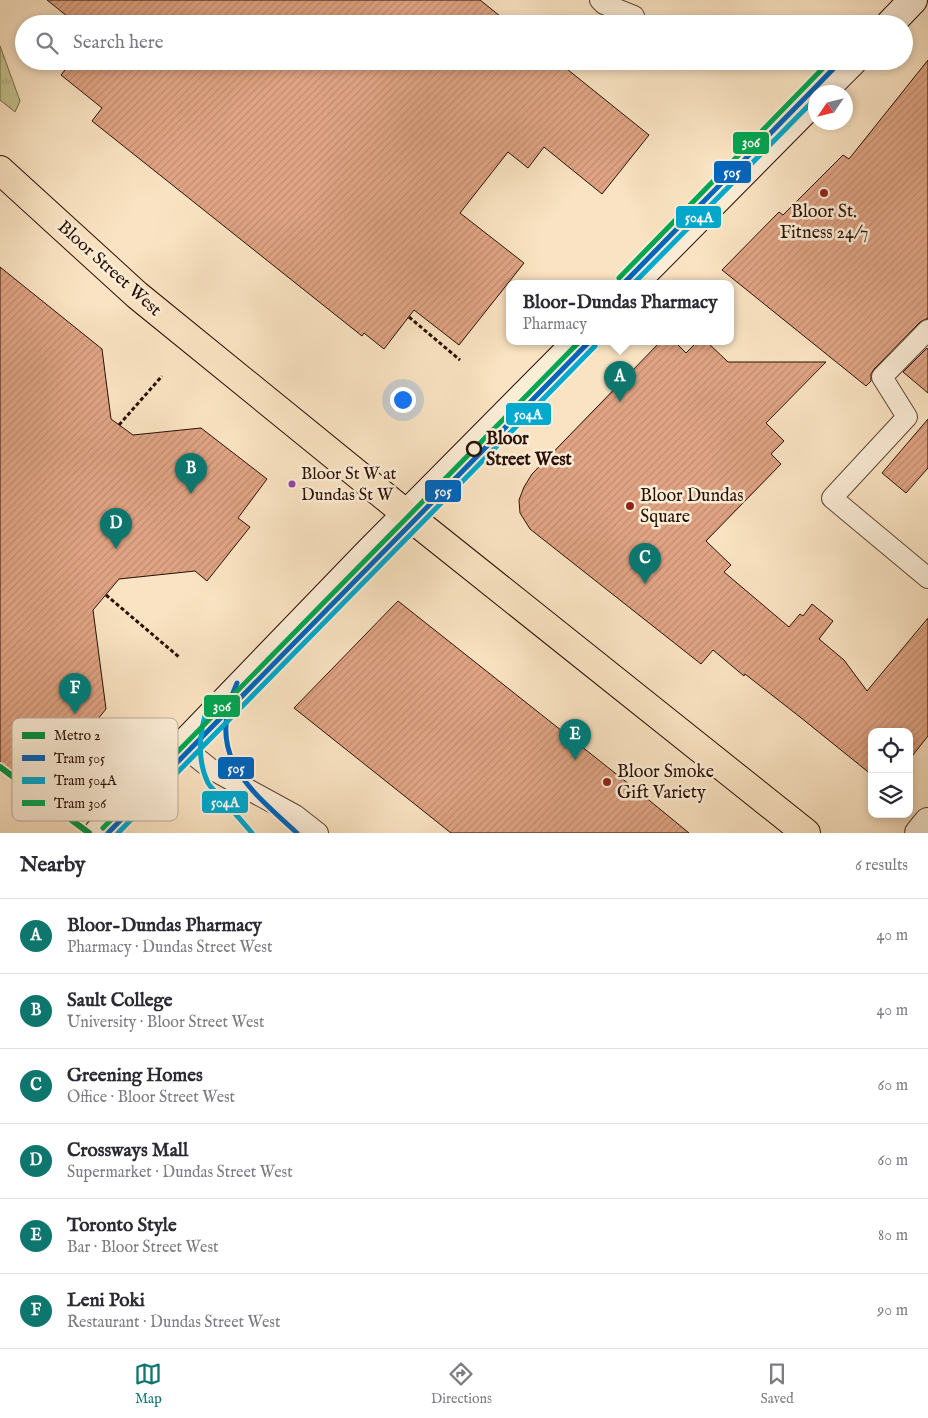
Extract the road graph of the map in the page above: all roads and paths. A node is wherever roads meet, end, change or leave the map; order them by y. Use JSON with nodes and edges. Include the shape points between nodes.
{"nodes":[{"id":1,"x":600,"y":0,"type":"edge"},
{"id":2,"x":909,"y":2,"type":"edge"},
{"id":3,"x":632,"y":15,"type":"edge"},
{"id":4,"x":898,"y":15,"type":"edge"},
{"id":5,"x":844,"y":70,"type":"edge"},
{"id":6,"x":829,"y":85,"type":"edge"},
{"id":7,"x":808,"y":107,"type":"edge"},
{"id":8,"x":0,"y":170,"type":"edge"},
{"id":9,"x":637,"y":280,"type":"edge"},
{"id":10,"x":409,"y":317,"type":"dead end"},
{"id":11,"x":928,"y":330,"type":"edge"},
{"id":12,"x":574,"y":345,"type":"edge"},
{"id":13,"x":460,"y":360,"type":"dead end"},
{"id":14,"x":162,"y":376,"type":"dead end"},
{"id":15,"x":118,"y":425,"type":"dead end"},
{"id":16,"x":406,"y":514,"type":"junction"},
{"id":17,"x":928,"y":578,"type":"edge"},
{"id":18,"x":106,"y":595,"type":"dead end"},
{"id":19,"x":179,"y":657,"type":"dead end"},
{"id":20,"x":182,"y":746,"type":"junction"},
{"id":21,"x":178,"y":750,"type":"edge"},
{"id":22,"x":110,"y":821,"type":"edge"},
{"id":23,"x":928,"y":822,"type":"edge"},
{"id":24,"x":98,"y":833,"type":"edge"},
{"id":25,"x":318,"y":833,"type":"edge"},
{"id":26,"x":806,"y":833,"type":"edge"},
{"id":27,"x":919,"y":833,"type":"edge"}],
"edges":[{"from":1,"to":3,"type":"lane"},
{"from":2,"to":4,"type":"main road"},
{"from":5,"to":6,"type":"main road"},
{"from":7,"to":9,"type":"main road"},
{"from":8,"to":16,"type":"main road","name":"Bloor Street West","via":[[137,295]]},
{"from":10,"to":13,"type":"path"},
{"from":11,"to":17,"type":"lane","via":[[882,377],[907,417],[832,498]]},
{"from":12,"to":16,"type":"main road"},
{"from":14,"to":15,"type":"path"},
{"from":16,"to":20,"type":"main road"},
{"from":16,"to":26,"type":"main road","name":"Bloor Street West"},
{"from":18,"to":19,"type":"path"},
{"from":20,"to":21,"type":"main road"},
{"from":20,"to":25,"type":"lane","via":[[211,769],[294,815]]},
{"from":22,"to":24,"type":"main road"},
{"from":23,"to":27,"type":"main road"}]}
